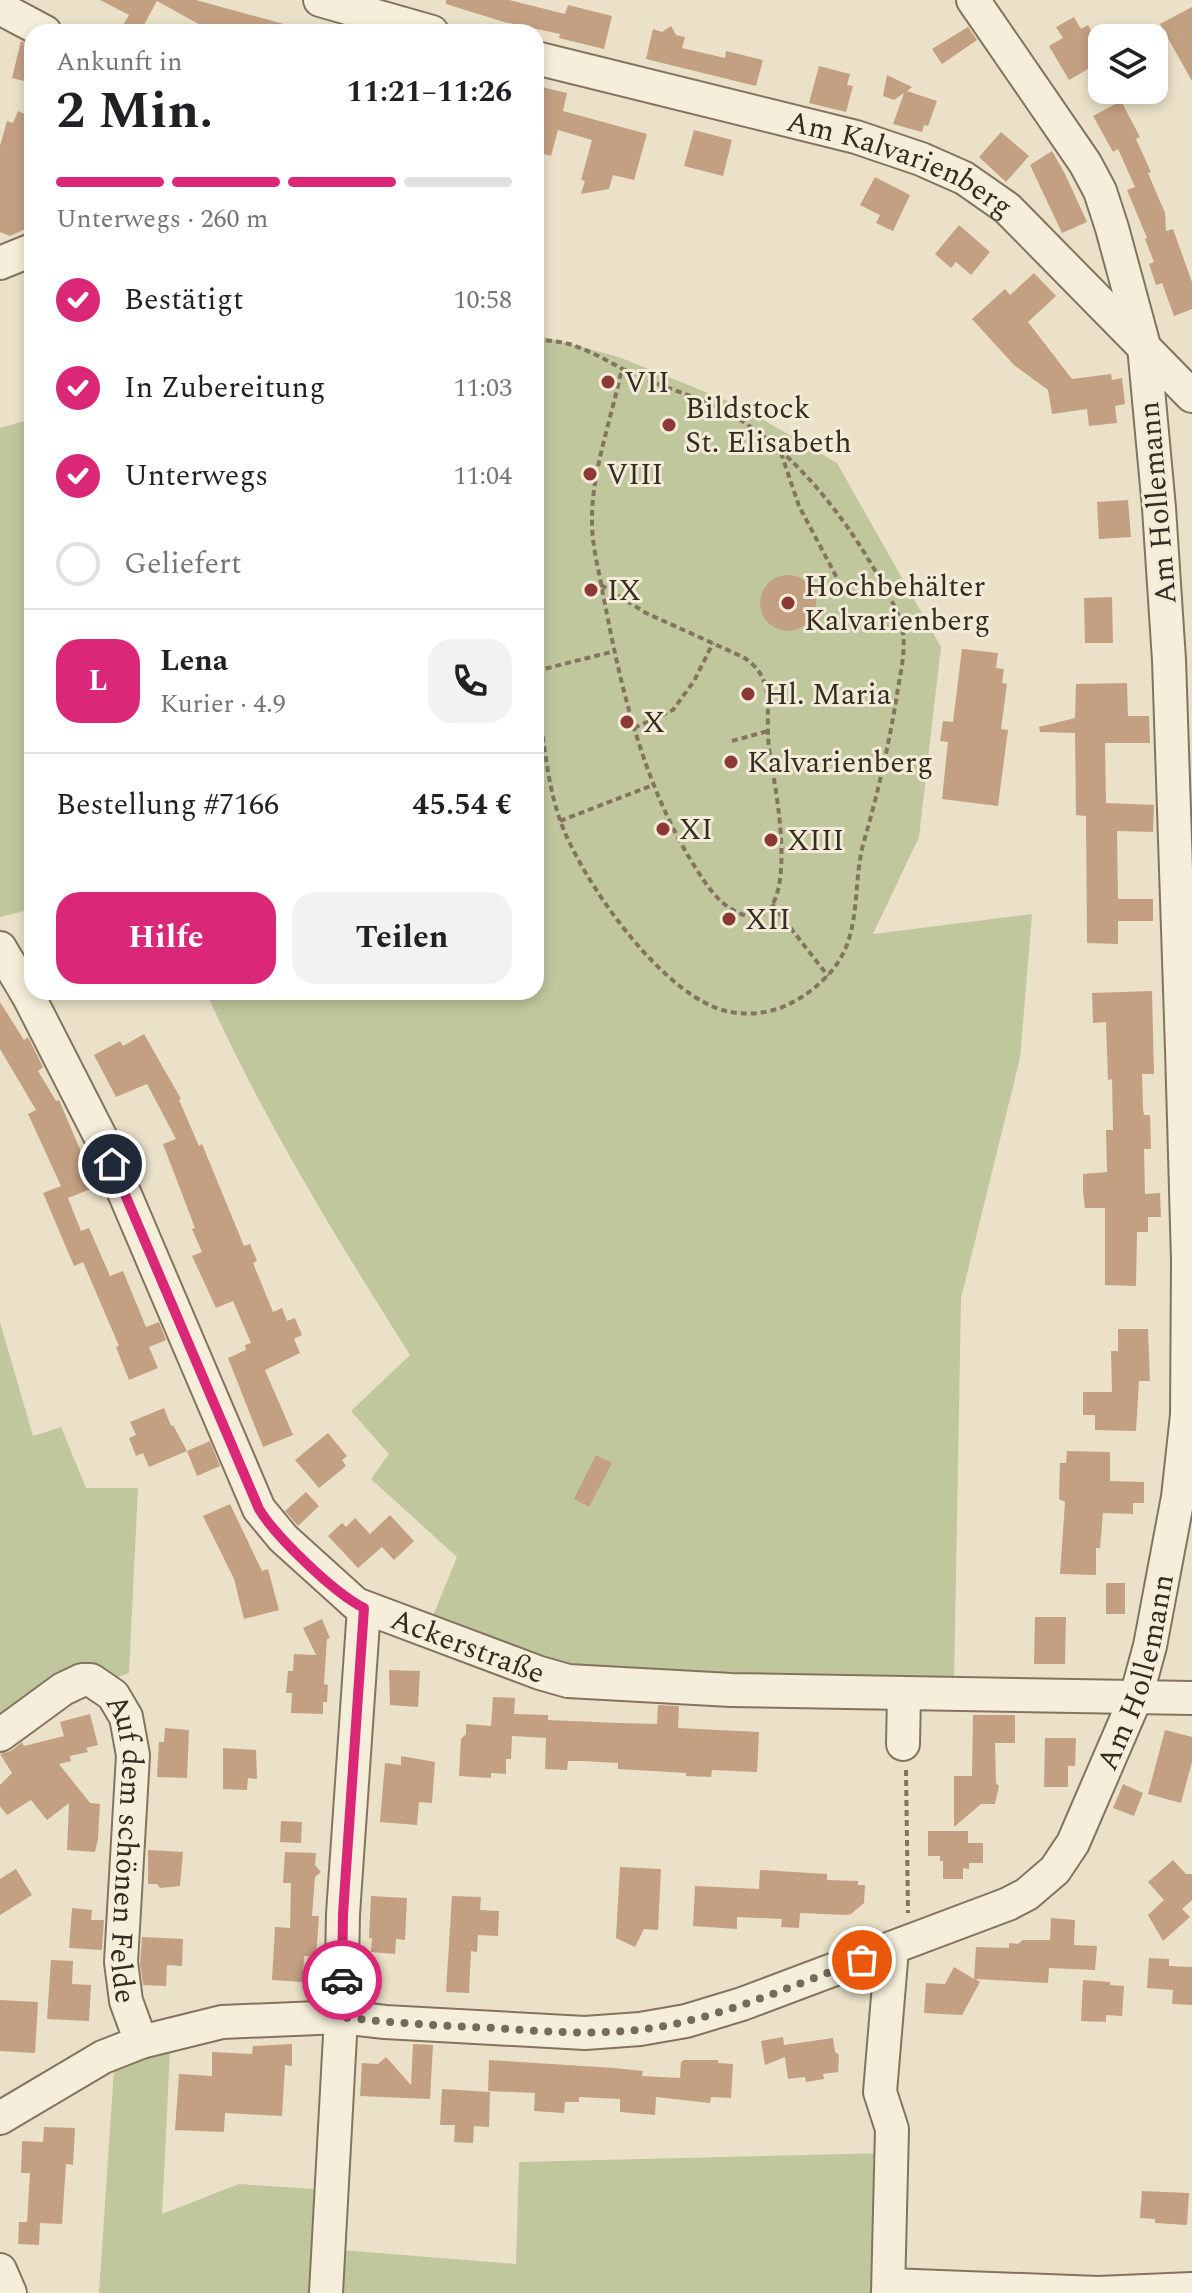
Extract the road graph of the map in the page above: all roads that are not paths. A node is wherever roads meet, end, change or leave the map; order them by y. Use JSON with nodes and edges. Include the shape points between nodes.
{"nodes":[{"id":1,"x":320,"y":0,"type":"edge"},
{"id":2,"x":973,"y":0,"type":"edge"},
{"id":3,"x":0,"y":8,"type":"edge"},
{"id":4,"x":30,"y":24,"type":"edge"},
{"id":5,"x":376,"y":24,"type":"edge"},
{"id":6,"x":544,"y":60,"type":"edge"},
{"id":7,"x":24,"y":253,"type":"edge"},
{"id":8,"x":0,"y":263,"type":"edge"},
{"id":9,"x":1144,"y":346,"type":"junction"},
{"id":10,"x":1192,"y":396,"type":"edge"},
{"id":11,"x":0,"y":948,"type":"edge"},
{"id":12,"x":24,"y":990,"type":"edge"},
{"id":13,"x":30,"y":1000,"type":"edge"},
{"id":14,"x":364,"y":1608,"type":"junction"},
{"id":15,"x":904,"y":1695,"type":"junction"},
{"id":16,"x":1136,"y":1697,"type":"junction"},
{"id":17,"x":1192,"y":1698,"type":"edge"},
{"id":18,"x":0,"y":1735,"type":"edge"},
{"id":19,"x":903,"y":1744,"type":"road end"},
{"id":20,"x":900,"y":1946,"type":"junction"},
{"id":21,"x":341,"y":2017,"type":"junction"},
{"id":22,"x":141,"y":2042,"type":"junction"},
{"id":23,"x":0,"y":2118,"type":"edge"},
{"id":24,"x":0,"y":2270,"type":"edge"},
{"id":25,"x":888,"y":2289,"type":"edge"},
{"id":26,"x":1192,"y":2289,"type":"edge"},
{"id":27,"x":10,"y":2293,"type":"edge"},
{"id":28,"x":326,"y":2293,"type":"edge"}],
"edges":[{"from":1,"to":5,"type":"street"},
{"from":2,"to":9,"type":"street","name":"Am Hollemann","via":[[1100,191]]},
{"from":3,"to":4,"type":"street"},
{"from":6,"to":9,"type":"street","name":"Am Kalvarienberg","via":[[856,137],[941,167],[1007,208]]},
{"from":7,"to":8,"type":"street"},
{"from":9,"to":10,"type":"street","name":"Am Kalvarienberg"},
{"from":9,"to":16,"type":"street","name":"Am Hollemann","via":[[1169,660],[1188,1260],[1187,1399],[1178,1497]]},
{"from":11,"to":12,"type":"street","name":"Ackerstraße"},
{"from":13,"to":14,"type":"street","name":"Ackerstraße","via":[[100,1136],[259,1509],[311,1565]]},
{"from":14,"to":15,"type":"street","name":"Ackerstraße","via":[[568,1681]]},
{"from":14,"to":21,"type":"street"},
{"from":15,"to":16,"type":"street","name":"Ackerstraße"},
{"from":15,"to":19,"type":"street"},
{"from":16,"to":17,"type":"street","name":"Ackerstraße"},
{"from":16,"to":20,"type":"street","name":"Am Hollemann","via":[[1082,1827],[1055,1870],[1008,1904]]},
{"from":18,"to":22,"type":"street","name":"Auf dem schönen Felde","via":[[82,1680],[113,1695],[126,1717],[133,1755],[121,1962],[126,2001]]},
{"from":20,"to":21,"type":"street","name":"Auf dem schönen Felde","via":[[715,2013],[640,2029],[550,2032]]},
{"from":20,"to":25,"type":"street","via":[[880,2092],[892,2129]]},
{"from":21,"to":22,"type":"street","name":"Auf dem schönen Felde","via":[[222,2022]]},
{"from":21,"to":28,"type":"street"},
{"from":22,"to":23,"type":"street","name":"Auf dem schönen Felde","via":[[71,2074]]},
{"from":24,"to":27,"type":"street"},
{"from":25,"to":26,"type":"street"}]}
